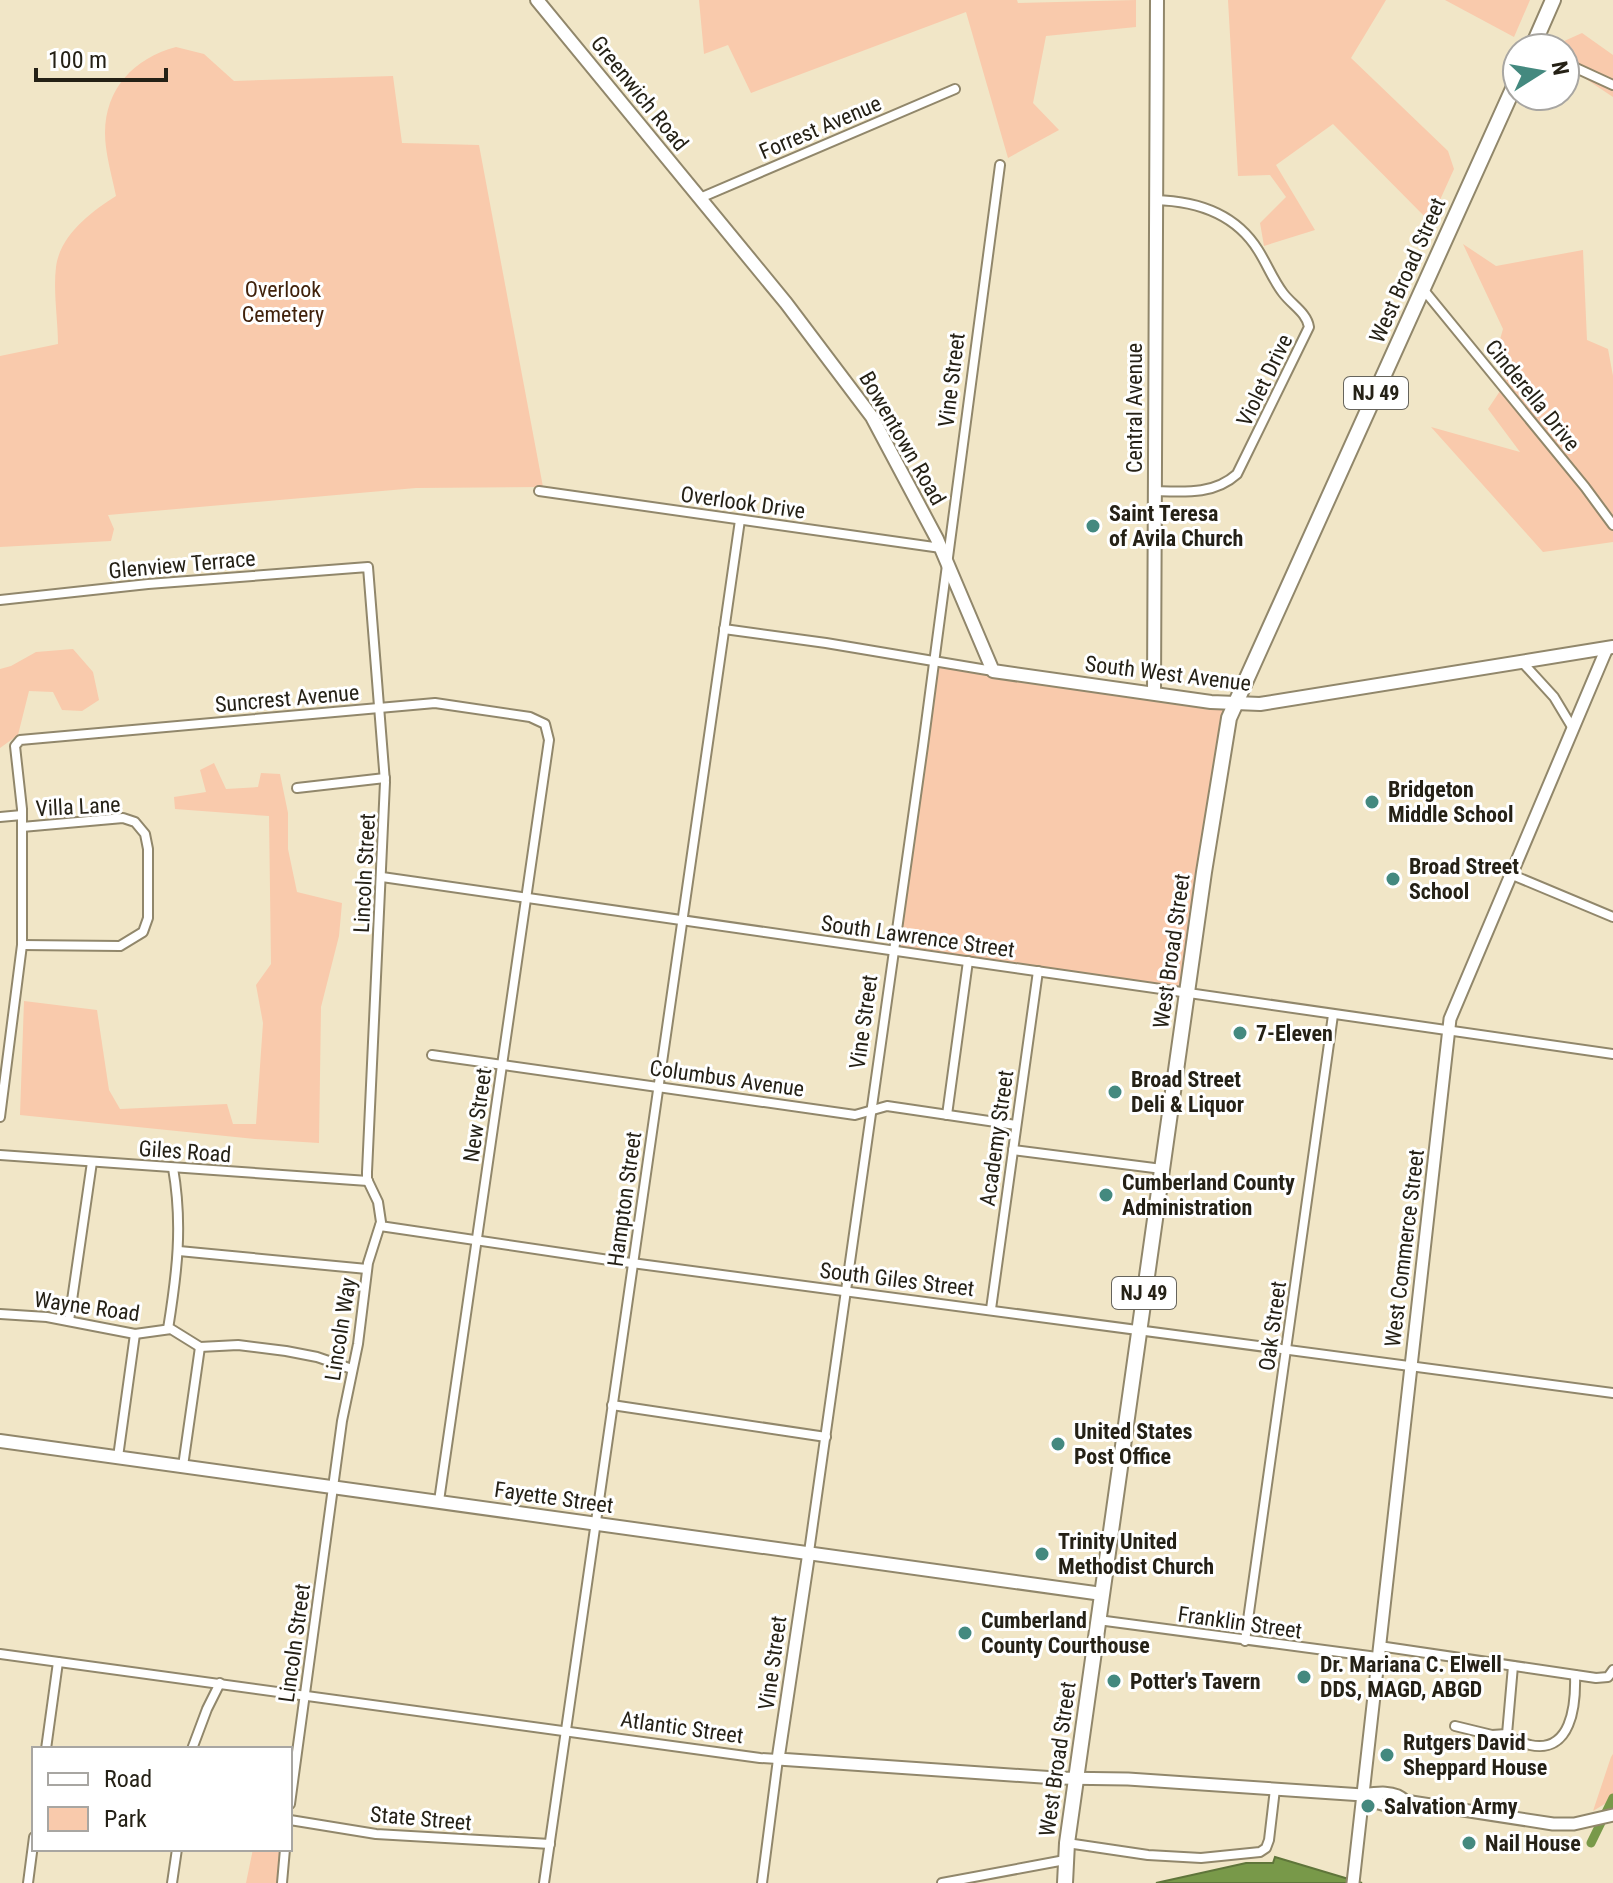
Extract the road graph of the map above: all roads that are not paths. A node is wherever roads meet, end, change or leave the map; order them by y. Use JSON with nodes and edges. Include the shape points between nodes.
{"nodes":[{"id":1,"x":537,"y":0,"type":"edge"},
{"id":2,"x":1157,"y":0,"type":"edge"},
{"id":3,"x":1553,"y":0,"type":"edge"},
{"id":4,"x":1539,"y":32,"type":"edge"},
{"id":5,"x":1581,"y":70,"type":"edge"},
{"id":6,"x":1613,"y":85,"type":"edge"},
{"id":7,"x":955,"y":89,"type":"dead end"},
{"id":8,"x":1503,"y":112,"type":"edge"},
{"id":9,"x":1000,"y":165,"type":"dead end"},
{"id":10,"x":700,"y":198,"type":"junction"},
{"id":11,"x":1155,"y":200,"type":"junction"},
{"id":12,"x":711,"y":211,"type":"joint"},
{"id":13,"x":1423,"y":289,"type":"junction"},
{"id":14,"x":539,"y":491,"type":"dead end"},
{"id":15,"x":1154,"y":491,"type":"junction"},
{"id":16,"x":740,"y":520,"type":"junction"},
{"id":17,"x":1613,"y":525,"type":"edge"},
{"id":18,"x":941,"y":548,"type":"junction"},
{"id":19,"x":948,"y":562,"type":"junction"},
{"id":20,"x":368,"y":567,"type":"joint"},
{"id":21,"x":0,"y":600,"type":"edge"},
{"id":22,"x":724,"y":629,"type":"junction"},
{"id":23,"x":1610,"y":648,"type":"edge"},
{"id":24,"x":935,"y":661,"type":"junction"},
{"id":25,"x":1522,"y":662,"type":"junction"},
{"id":26,"x":993,"y":671,"type":"junction"},
{"id":27,"x":1154,"y":693,"type":"junction"},
{"id":28,"x":1234,"y":705,"type":"junction"},
{"id":29,"x":379,"y":708,"type":"junction"},
{"id":30,"x":1572,"y":727,"type":"junction"},
{"id":31,"x":548,"y":733,"type":"joint"},
{"id":32,"x":385,"y":778,"type":"junction"},
{"id":33,"x":297,"y":788,"type":"dead end"},
{"id":34,"x":22,"y":815,"type":"junction"},
{"id":35,"x":0,"y":817,"type":"edge"},
{"id":36,"x":22,"y":827,"type":"junction"},
{"id":37,"x":1510,"y":874,"type":"junction"},
{"id":38,"x":382,"y":877,"type":"junction"},
{"id":39,"x":527,"y":898,"type":"junction"},
{"id":40,"x":1613,"y":917,"type":"edge"},
{"id":41,"x":682,"y":920,"type":"junction"},
{"id":42,"x":22,"y":945,"type":"junction"},
{"id":43,"x":893,"y":950,"type":"junction"},
{"id":44,"x":968,"y":961,"type":"junction"},
{"id":45,"x":1038,"y":971,"type":"junction"},
{"id":46,"x":1187,"y":993,"type":"junction"},
{"id":47,"x":1333,"y":1015,"type":"junction"},
{"id":48,"x":1449,"y":1031,"type":"junction"},
{"id":49,"x":1613,"y":1054,"type":"edge"},
{"id":50,"x":432,"y":1055,"type":"dead end"},
{"id":51,"x":503,"y":1065,"type":"junction"},
{"id":52,"x":658,"y":1086,"type":"junction"},
{"id":53,"x":872,"y":1109,"type":"junction"},
{"id":54,"x":947,"y":1115,"type":"junction"},
{"id":55,"x":0,"y":1117,"type":"edge"},
{"id":56,"x":1016,"y":1125,"type":"junction"},
{"id":57,"x":1013,"y":1150,"type":"junction"},
{"id":58,"x":0,"y":1155,"type":"edge"},
{"id":59,"x":92,"y":1162,"type":"junction"},
{"id":60,"x":173,"y":1168,"type":"junction"},
{"id":61,"x":1162,"y":1169,"type":"junction"},
{"id":62,"x":368,"y":1181,"type":"junction"},
{"id":63,"x":380,"y":1226,"type":"junction"},
{"id":64,"x":477,"y":1240,"type":"junction"},
{"id":65,"x":179,"y":1251,"type":"junction"},
{"id":66,"x":632,"y":1263,"type":"junction"},
{"id":67,"x":367,"y":1269,"type":"junction"},
{"id":68,"x":847,"y":1291,"type":"junction"},
{"id":69,"x":991,"y":1309,"type":"junction"},
{"id":70,"x":0,"y":1314,"type":"edge"},
{"id":71,"x":69,"y":1321,"type":"junction"},
{"id":72,"x":168,"y":1329,"type":"junction"},
{"id":73,"x":1139,"y":1329,"type":"junction"},
{"id":74,"x":135,"y":1334,"type":"junction"},
{"id":75,"x":200,"y":1347,"type":"junction"},
{"id":76,"x":1287,"y":1348,"type":"junction"},
{"id":77,"x":1410,"y":1365,"type":"junction"},
{"id":78,"x":352,"y":1369,"type":"junction"},
{"id":79,"x":1613,"y":1393,"type":"edge"},
{"id":80,"x":612,"y":1405,"type":"junction"},
{"id":81,"x":826,"y":1437,"type":"junction"},
{"id":82,"x":0,"y":1441,"type":"edge"},
{"id":83,"x":118,"y":1457,"type":"junction"},
{"id":84,"x":183,"y":1466,"type":"junction"},
{"id":85,"x":334,"y":1487,"type":"junction"},
{"id":86,"x":439,"y":1501,"type":"junction"},
{"id":87,"x":596,"y":1523,"type":"junction"},
{"id":88,"x":809,"y":1552,"type":"junction"},
{"id":89,"x":1102,"y":1594,"type":"junction"},
{"id":90,"x":1098,"y":1620,"type":"junction"},
{"id":91,"x":1245,"y":1641,"type":"junction"},
{"id":92,"x":1378,"y":1652,"type":"junction"},
{"id":93,"x":0,"y":1654,"type":"edge"},
{"id":94,"x":58,"y":1662,"type":"junction"},
{"id":95,"x":1513,"y":1666,"type":"junction"},
{"id":96,"x":1613,"y":1670,"type":"edge"},
{"id":97,"x":1575,"y":1675,"type":"junction"},
{"id":98,"x":220,"y":1683,"type":"junction"},
{"id":99,"x":305,"y":1694,"type":"junction"},
{"id":100,"x":1455,"y":1726,"type":"dead end"},
{"id":101,"x":566,"y":1731,"type":"junction"},
{"id":102,"x":1507,"y":1734,"type":"junction"},
{"id":103,"x":46,"y":1747,"type":"edge"},
{"id":104,"x":193,"y":1747,"type":"edge"},
{"id":105,"x":778,"y":1759,"type":"junction"},
{"id":106,"x":1076,"y":1778,"type":"junction"},
{"id":107,"x":292,"y":1789,"type":"edge"},
{"id":108,"x":1275,"y":1789,"type":"junction"},
{"id":109,"x":1363,"y":1795,"type":"junction"},
{"id":110,"x":1613,"y":1815,"type":"edge"},
{"id":111,"x":292,"y":1820,"type":"edge"},
{"id":112,"x":1067,"y":1843,"type":"junction"},
{"id":113,"x":550,"y":1844,"type":"junction"},
{"id":114,"x":32,"y":1851,"type":"edge"},
{"id":115,"x":177,"y":1851,"type":"edge"},
{"id":116,"x":285,"y":1851,"type":"edge"},
{"id":117,"x":1065,"y":1860,"type":"junction"},
{"id":118,"x":28,"y":1883,"type":"edge"},
{"id":119,"x":172,"y":1883,"type":"edge"},
{"id":120,"x":282,"y":1883,"type":"edge"},
{"id":121,"x":544,"y":1883,"type":"edge"},
{"id":122,"x":762,"y":1883,"type":"edge"},
{"id":123,"x":942,"y":1883,"type":"edge"},
{"id":124,"x":1065,"y":1883,"type":"edge"},
{"id":125,"x":1353,"y":1883,"type":"edge"}],
"edges":[{"from":1,"to":10,"type":"main road","name":"Greenwich Road"},
{"from":2,"to":11,"type":"main road","name":"Central Avenue"},
{"from":3,"to":4,"type":"highway"},
{"from":5,"to":6,"type":"street"},
{"from":7,"to":10,"type":"street","name":"Forrest Avenue"},
{"from":8,"to":13,"type":"highway","name":"West Broad Street","number":"NJ 49"},
{"from":9,"to":19,"type":"street","name":"Vine Street"},
{"from":10,"to":12,"type":"main road","name":"Greenwich Road"},
{"from":11,"to":15,"type":"main road","name":"Central Avenue"},
{"from":11,"to":15,"type":"street","name":"Violet Drive","via":[[1197,204],[1233,223],[1257,248],[1309,327],[1237,474],[1228,483],[1201,491]]},
{"from":12,"to":18,"type":"main road","name":"Bowentown Road","via":[[872,417]]},
{"from":13,"to":17,"type":"street","name":"Cinderella Drive"},
{"from":13,"to":28,"type":"highway","name":"West Broad Street","number":"NJ 49"},
{"from":14,"to":16,"type":"street","name":"Overlook Drive"},
{"from":15,"to":27,"type":"main road","name":"Central Avenue"},
{"from":16,"to":18,"type":"street","name":"Overlook Drive"},
{"from":16,"to":22,"type":"street","name":"Hampton Street"},
{"from":18,"to":19,"type":"main road","name":"Bowentown Road"},
{"from":19,"to":24,"type":"street","name":"Vine Street"},
{"from":19,"to":26,"type":"main road","name":"Bowentown Road"},
{"from":20,"to":21,"type":"street","name":"Glenview Terrace"},
{"from":20,"to":29,"type":"street","name":"Lincoln Street"},
{"from":22,"to":24,"type":"street","name":"South West Avenue"},
{"from":22,"to":41,"type":"street","name":"Hampton Street"},
{"from":23,"to":25,"type":"main road","name":"South West Avenue"},
{"from":23,"to":30,"type":"street","name":"West Commerce Street"},
{"from":24,"to":26,"type":"street","name":"South West Avenue"},
{"from":24,"to":43,"type":"street","name":"Vine Street"},
{"from":25,"to":28,"type":"main road","name":"South West Avenue"},
{"from":25,"to":30,"type":"street","via":[[1554,697]]},
{"from":26,"to":27,"type":"main road","name":"South West Avenue"},
{"from":27,"to":28,"type":"main road","name":"South West Avenue"},
{"from":28,"to":46,"type":"highway","name":"West Broad Street","number":"NJ 49","via":[[1221,755]]},
{"from":29,"to":31,"type":"street","name":"Suncrest Avenue","via":[[466,706],[530,717],[545,724]]},
{"from":29,"to":32,"type":"street","name":"Lincoln Street"},
{"from":29,"to":34,"type":"street","name":"Suncrest Avenue","via":[[20,740],[15,746]]},
{"from":30,"to":37,"type":"street","name":"West Commerce Street"},
{"from":31,"to":39,"type":"street","name":"New Street"},
{"from":32,"to":33,"type":"street"},
{"from":32,"to":38,"type":"street","name":"Lincoln Street"},
{"from":34,"to":35,"type":"street"},
{"from":34,"to":36,"type":"street"},
{"from":36,"to":42,"type":"street"},
{"from":36,"to":42,"type":"street","name":"Villa Lane","via":[[123,818],[135,822],[148,849],[148,918],[143,932],[120,946]]},
{"from":37,"to":40,"type":"street"},
{"from":37,"to":48,"type":"street","name":"West Commerce Street"},
{"from":38,"to":39,"type":"street","name":"South Lawrence Street"},
{"from":38,"to":62,"type":"street","name":"Lincoln Street"},
{"from":39,"to":41,"type":"street","name":"South Lawrence Street"},
{"from":39,"to":51,"type":"street","name":"New Street"},
{"from":41,"to":43,"type":"street","name":"South Lawrence Street"},
{"from":41,"to":52,"type":"street","name":"Hampton Street"},
{"from":42,"to":55,"type":"street"},
{"from":43,"to":44,"type":"street","name":"South Lawrence Street"},
{"from":43,"to":53,"type":"street","name":"Vine Street"},
{"from":44,"to":45,"type":"street","name":"South Lawrence Street"},
{"from":44,"to":54,"type":"street"},
{"from":45,"to":46,"type":"street","name":"South Lawrence Street"},
{"from":45,"to":56,"type":"street","name":"Academy Street"},
{"from":46,"to":47,"type":"street","name":"South Lawrence Street"},
{"from":46,"to":61,"type":"highway","name":"West Broad Street","number":"NJ 49"},
{"from":47,"to":48,"type":"street","name":"South Lawrence Street"},
{"from":47,"to":76,"type":"street","name":"Oak Street"},
{"from":48,"to":49,"type":"street","name":"South Lawrence Street"},
{"from":48,"to":77,"type":"street","name":"West Commerce Street"},
{"from":50,"to":51,"type":"street","name":"Columbus Avenue"},
{"from":51,"to":52,"type":"street","name":"Columbus Avenue"},
{"from":51,"to":64,"type":"street","name":"New Street"},
{"from":52,"to":53,"type":"street","name":"Columbus Avenue","via":[[855,1115]]},
{"from":52,"to":66,"type":"street","name":"Hampton Street"},
{"from":53,"to":54,"type":"street","name":"Columbus Avenue","via":[[887,1106]]},
{"from":53,"to":68,"type":"street","name":"Vine Street"},
{"from":54,"to":56,"type":"street","name":"Columbus Avenue"},
{"from":56,"to":57,"type":"street","name":"Academy Street"},
{"from":57,"to":61,"type":"street"},
{"from":57,"to":69,"type":"street","name":"Academy Street"},
{"from":58,"to":59,"type":"street","name":"Giles Road"},
{"from":59,"to":60,"type":"street","name":"Giles Road"},
{"from":59,"to":71,"type":"street"},
{"from":60,"to":62,"type":"street","name":"Giles Road"},
{"from":60,"to":65,"type":"street"},
{"from":61,"to":73,"type":"highway","name":"West Broad Street","number":"NJ 49"},
{"from":62,"to":63,"type":"street","via":[[378,1202]]},
{"from":63,"to":64,"type":"street","name":"South Giles Street"},
{"from":63,"to":67,"type":"street","name":"Lincoln Way"},
{"from":64,"to":66,"type":"street","name":"South Giles Street"},
{"from":64,"to":86,"type":"street","name":"New Street"},
{"from":65,"to":67,"type":"street"},
{"from":65,"to":72,"type":"street"},
{"from":66,"to":68,"type":"street","name":"South Giles Street"},
{"from":66,"to":80,"type":"street","name":"Hampton Street"},
{"from":67,"to":78,"type":"street","name":"Lincoln Way"},
{"from":68,"to":69,"type":"street","name":"South Giles Street"},
{"from":68,"to":81,"type":"street","name":"Vine Street"},
{"from":69,"to":73,"type":"street","name":"South Giles Street"},
{"from":70,"to":71,"type":"street","name":"Wayne Road"},
{"from":71,"to":74,"type":"street","name":"Wayne Road"},
{"from":72,"to":74,"type":"street","name":"Wayne Road"},
{"from":72,"to":75,"type":"street","name":"Wayne Road"},
{"from":73,"to":76,"type":"street","name":"South Giles Street"},
{"from":73,"to":89,"type":"highway","name":"West Broad Street","number":"NJ 49"},
{"from":74,"to":83,"type":"street"},
{"from":75,"to":78,"type":"street","via":[[286,1351]]},
{"from":75,"to":84,"type":"street"},
{"from":76,"to":77,"type":"street","name":"South Giles Street"},
{"from":76,"to":91,"type":"street","name":"Oak Street"},
{"from":77,"to":79,"type":"street","name":"South Giles Street"},
{"from":77,"to":92,"type":"street","name":"West Commerce Street"},
{"from":78,"to":85,"type":"street","name":"Lincoln Way"},
{"from":80,"to":81,"type":"street"},
{"from":80,"to":87,"type":"street","name":"Hampton Street"},
{"from":81,"to":88,"type":"street","name":"Vine Street"},
{"from":82,"to":83,"type":"main road","name":"Fayette Street"},
{"from":83,"to":84,"type":"main road","name":"Fayette Street"},
{"from":84,"to":85,"type":"main road","name":"Fayette Street"},
{"from":85,"to":86,"type":"main road","name":"Fayette Street"},
{"from":85,"to":99,"type":"street","name":"Lincoln Street"},
{"from":86,"to":87,"type":"main road","name":"Fayette Street"},
{"from":87,"to":88,"type":"main road","name":"Fayette Street"},
{"from":87,"to":101,"type":"street","name":"Hampton Street"},
{"from":88,"to":89,"type":"main road","name":"Fayette Street"},
{"from":88,"to":105,"type":"street","name":"Vine Street"},
{"from":89,"to":90,"type":"highway","name":"West Broad Street","number":"NJ 49"},
{"from":90,"to":91,"type":"street","name":"Franklin Street"},
{"from":90,"to":106,"type":"highway","name":"West Broad Street","number":"NJ 49"},
{"from":91,"to":92,"type":"street","name":"Franklin Street"},
{"from":92,"to":95,"type":"street","name":"Franklin Street"},
{"from":92,"to":109,"type":"street","name":"West Commerce Street"},
{"from":93,"to":94,"type":"street","name":"Atlantic Street"},
{"from":94,"to":98,"type":"street","name":"Atlantic Street"},
{"from":94,"to":103,"type":"street"},
{"from":95,"to":97,"type":"street","name":"Franklin Street"},
{"from":95,"to":102,"type":"street"},
{"from":96,"to":97,"type":"street","name":"Franklin Street","via":[[1601,1678]]},
{"from":97,"to":102,"type":"street","via":[[1571,1714],[1554,1744],[1527,1744]]},
{"from":98,"to":99,"type":"street","name":"Atlantic Street"},
{"from":98,"to":104,"type":"street"},
{"from":99,"to":101,"type":"street","name":"Atlantic Street"},
{"from":99,"to":107,"type":"street","name":"Lincoln Street"},
{"from":100,"to":102,"type":"street"},
{"from":101,"to":105,"type":"street","name":"Atlantic Street"},
{"from":101,"to":113,"type":"street","name":"Hampton Street"},
{"from":105,"to":106,"type":"street","name":"Atlantic Street"},
{"from":105,"to":122,"type":"street","name":"Vine Street"},
{"from":106,"to":108,"type":"street","name":"Atlantic Street"},
{"from":106,"to":112,"type":"highway","name":"West Broad Street","number":"NJ 49"},
{"from":108,"to":109,"type":"street","name":"Atlantic Street"},
{"from":108,"to":112,"type":"street","via":[[1269,1840],[1260,1852],[1201,1858]]},
{"from":109,"to":110,"type":"street","name":"Atlantic Street","via":[[1400,1796],[1405,1801],[1553,1824]]},
{"from":109,"to":125,"type":"street","name":"West Commerce Street"},
{"from":111,"to":113,"type":"street","name":"State Street","via":[[376,1834]]},
{"from":112,"to":117,"type":"highway","name":"West Broad Street","number":"NJ 49"},
{"from":113,"to":121,"type":"street","name":"Hampton Street"},
{"from":114,"to":118,"type":"street"},
{"from":115,"to":119,"type":"street"},
{"from":116,"to":120,"type":"street"},
{"from":117,"to":123,"type":"street"},
{"from":117,"to":124,"type":"highway","name":"West Broad Street","number":"NJ 49"}]}
